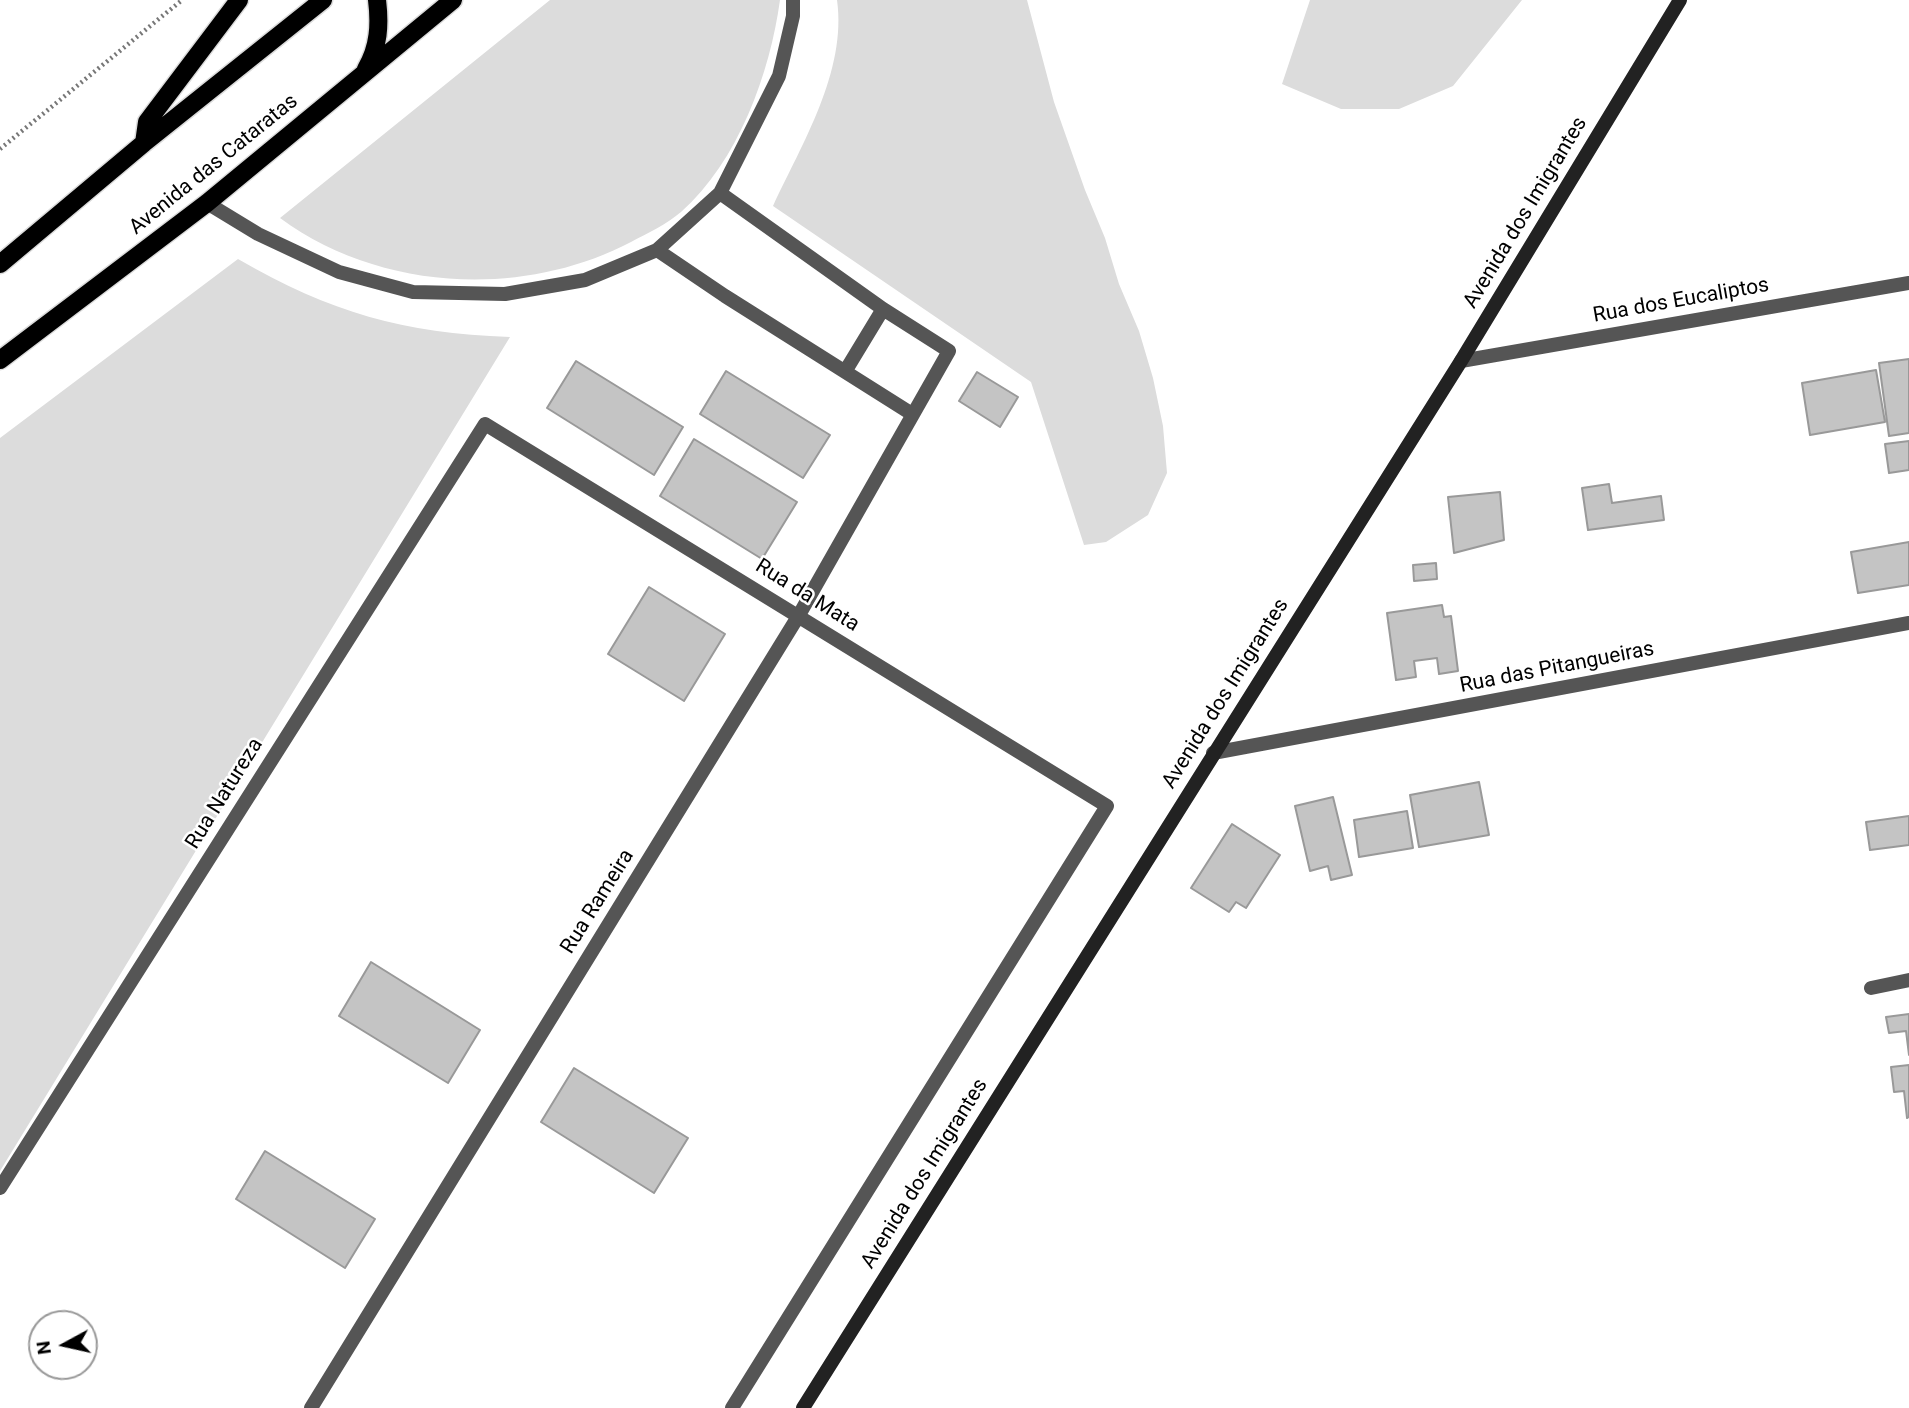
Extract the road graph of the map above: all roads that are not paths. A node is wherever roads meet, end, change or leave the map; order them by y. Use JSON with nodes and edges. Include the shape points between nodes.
{"nodes":[{"id":1,"x":239,"y":0,"type":"edge"},
{"id":2,"x":323,"y":0,"type":"edge"},
{"id":3,"x":377,"y":0,"type":"edge"},
{"id":4,"x":453,"y":0,"type":"edge"},
{"id":5,"x":793,"y":0,"type":"edge"},
{"id":6,"x":1680,"y":0,"type":"edge"},
{"id":7,"x":362,"y":75,"type":"junction"},
{"id":8,"x":144,"y":143,"type":"junction"},
{"id":9,"x":720,"y":193,"type":"junction"},
{"id":10,"x":207,"y":203,"type":"junction"},
{"id":11,"x":657,"y":250,"type":"junction"},
{"id":12,"x":0,"y":264,"type":"edge"},
{"id":13,"x":1909,"y":283,"type":"edge"},
{"id":14,"x":883,"y":309,"type":"junction"},
{"id":15,"x":0,"y":360,"type":"edge"},
{"id":16,"x":1461,"y":361,"type":"junction"},
{"id":17,"x":846,"y":370,"type":"junction"},
{"id":18,"x":912,"y":414,"type":"junction"},
{"id":19,"x":485,"y":424,"type":"joint"},
{"id":20,"x":799,"y":615,"type":"junction"},
{"id":21,"x":1909,"y":623,"type":"edge"},
{"id":22,"x":1213,"y":753,"type":"junction"},
{"id":23,"x":1909,"y":980,"type":"edge"},
{"id":24,"x":1871,"y":988,"type":"dead end"},
{"id":25,"x":0,"y":1188,"type":"edge"},
{"id":26,"x":311,"y":1408,"type":"edge"},
{"id":27,"x":732,"y":1408,"type":"edge"},
{"id":28,"x":803,"y":1408,"type":"edge"}],
"edges":[{"from":1,"to":8,"type":"main road","via":[[147,122]]},
{"from":2,"to":8,"type":"main road"},
{"from":3,"to":7,"type":"main road","via":[[376,46]]},
{"from":4,"to":7,"type":"main road","name":"Avenida das Cataratas"},
{"from":5,"to":9,"type":"street","via":[[779,76]]},
{"from":6,"to":16,"type":"street","name":"Avenida dos Imigrantes"},
{"from":7,"to":10,"type":"main road","name":"Avenida das Cataratas"},
{"from":8,"to":12,"type":"main road"},
{"from":9,"to":11,"type":"street"},
{"from":9,"to":14,"type":"street"},
{"from":10,"to":11,"type":"street","via":[[258,234],[339,272],[413,292],[505,295],[585,280]]},
{"from":10,"to":15,"type":"main road","name":"Avenida das Cataratas"},
{"from":11,"to":17,"type":"street"},
{"from":13,"to":16,"type":"street","name":"Rua dos Eucaliptos"},
{"from":14,"to":17,"type":"street"},
{"from":14,"to":18,"type":"street","name":"Rua Rameira","via":[[949,351]]},
{"from":16,"to":22,"type":"street","name":"Avenida dos Imigrantes"},
{"from":17,"to":18,"type":"street"},
{"from":18,"to":20,"type":"street","name":"Rua Rameira"},
{"from":19,"to":20,"type":"street","name":"Rua da Mata"},
{"from":19,"to":25,"type":"street","name":"Rua Natureza"},
{"from":20,"to":26,"type":"street","name":"Rua Rameira"},
{"from":20,"to":27,"type":"street","name":"Rua da Mata","via":[[1107,806]]},
{"from":21,"to":22,"type":"street","name":"Rua das Pitangueiras"},
{"from":22,"to":28,"type":"street","name":"Avenida dos Imigrantes"},
{"from":23,"to":24,"type":"street"}]}
